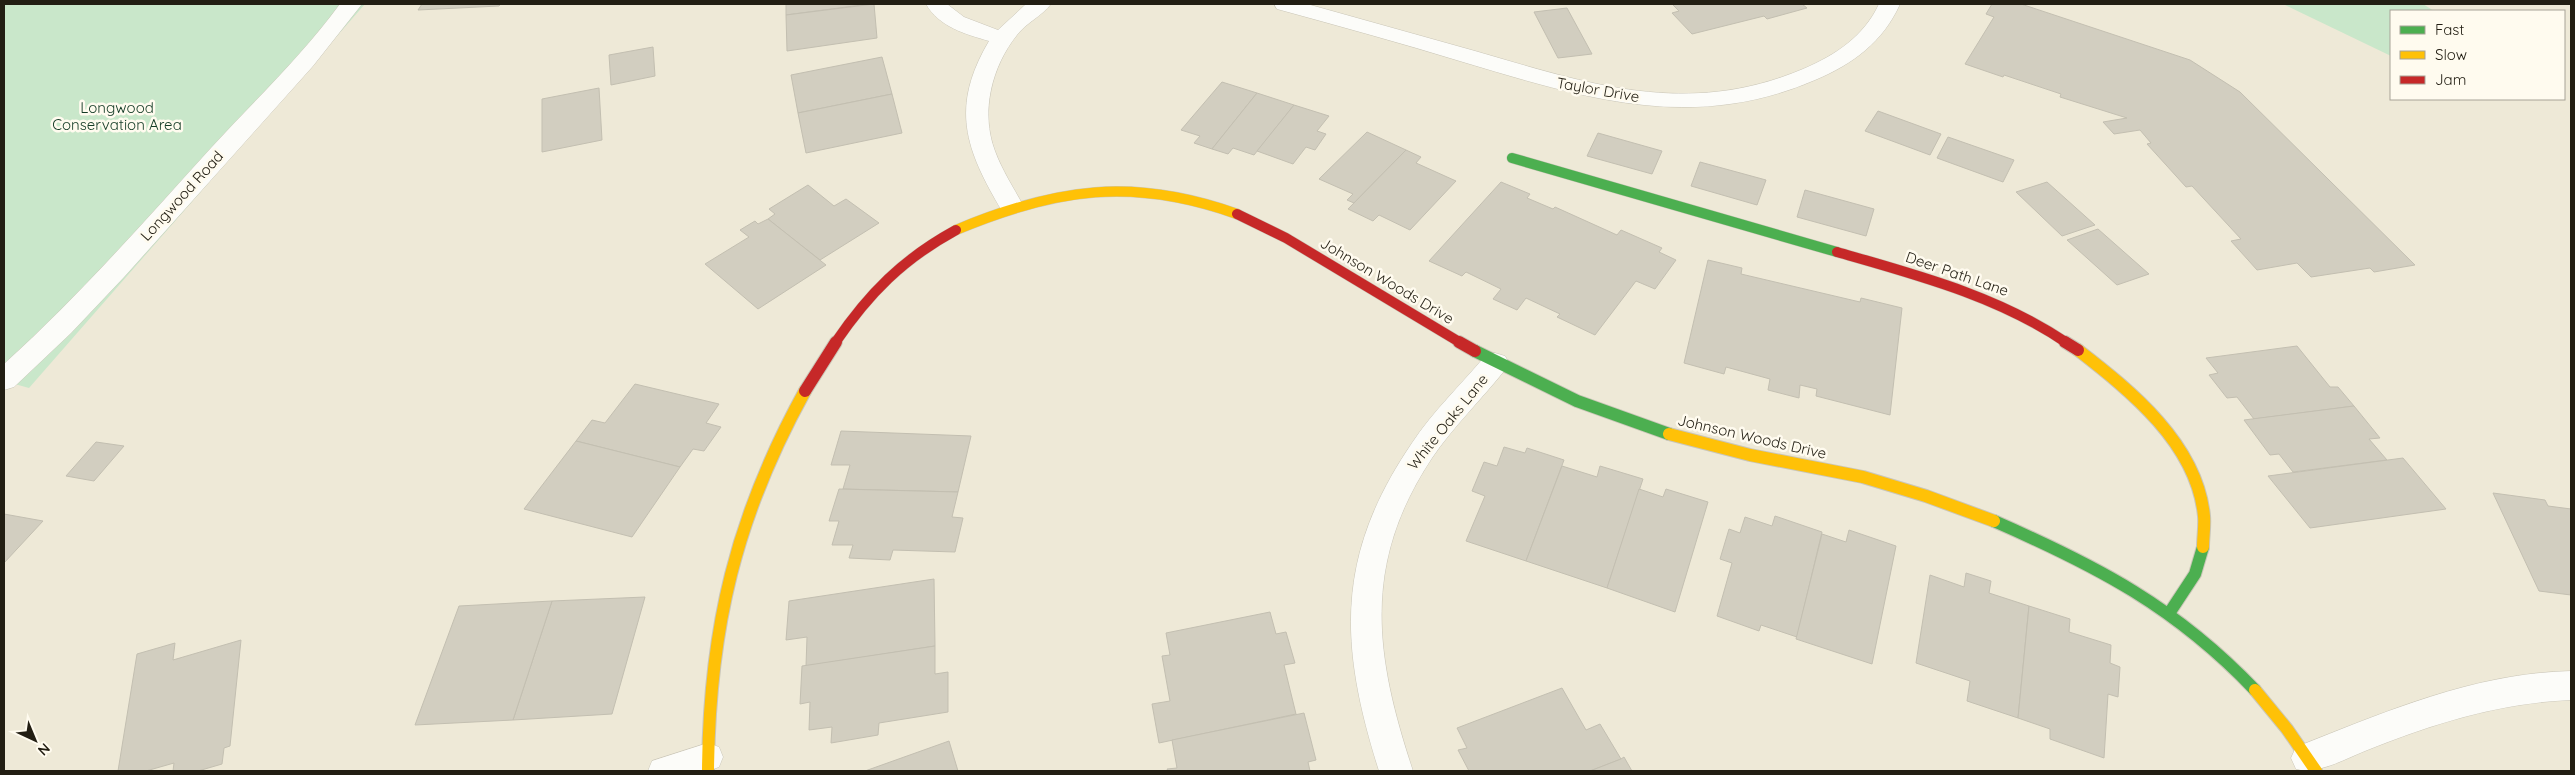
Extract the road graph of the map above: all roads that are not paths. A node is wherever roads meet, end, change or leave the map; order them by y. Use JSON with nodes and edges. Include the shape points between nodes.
{"nodes":[{"id":1,"x":351,"y":4,"type":"edge"},
{"id":2,"x":936,"y":4,"type":"edge"},
{"id":3,"x":1040,"y":4,"type":"edge"},
{"id":4,"x":1285,"y":4,"type":"edge"},
{"id":5,"x":1889,"y":4,"type":"edge"},
{"id":6,"x":1002,"y":38,"type":"junction"},
{"id":7,"x":1512,"y":158,"type":"dead end"},
{"id":8,"x":1011,"y":205,"type":"junction"},
{"id":9,"x":1495,"y":363,"type":"junction"},
{"id":10,"x":4,"y":380,"type":"edge"},
{"id":11,"x":2170,"y":612,"type":"junction"},
{"id":12,"x":2571,"y":685,"type":"edge"},
{"id":13,"x":708,"y":764,"type":"edge"},
{"id":14,"x":2312,"y":765,"type":"edge"},
{"id":15,"x":663,"y":771,"type":"edge"},
{"id":16,"x":1396,"y":771,"type":"edge"}],
"edges":[{"from":1,"to":10,"type":"street","name":"Longwood Road","via":[[100,286]]},
{"from":2,"to":6,"type":"street","via":[[960,22]]},
{"from":3,"to":6,"type":"street","via":[[1016,22]]},
{"from":4,"to":5,"type":"street","name":"Taylor Drive","via":[[1580,89],[1635,98],[1681,100],[1743,95],[1812,75],[1853,52],[1873,31]]},
{"from":6,"to":8,"type":"street","via":[[981,84],[978,133]]},
{"from":7,"to":11,"type":"street","name":"Deer Path Lane","via":[[1957,287],[2003,305],[2064,340],[2109,373],[2140,403],[2180,454],[2200,491],[2204,509],[2203,550],[2196,571]]},
{"from":8,"to":9,"type":"street","name":"Johnson Woods Drive","via":[[1083,192],[1115,190],[1211,204],[1251,219],[1286,238]]},
{"from":8,"to":13,"type":"street","name":"Johnson Woods Drive","via":[[930,246],[879,284],[845,326],[785,423],[753,496],[723,602],[714,659]]},
{"from":9,"to":11,"type":"street","name":"Johnson Woods Drive","via":[[1586,405],[1675,436],[1861,476],[1934,498],[2049,546]]},
{"from":9,"to":16,"type":"street","name":"White Oaks Lane","via":[[1412,465],[1386,511],[1365,584],[1365,646],[1372,690]]},
{"from":11,"to":14,"type":"street","name":"Johnson Woods Drive","via":[[2214,647],[2270,709]]},
{"from":12,"to":14,"type":"street","via":[[2516,689],[2439,708]]},
{"from":13,"to":15,"type":"lane"}]}
